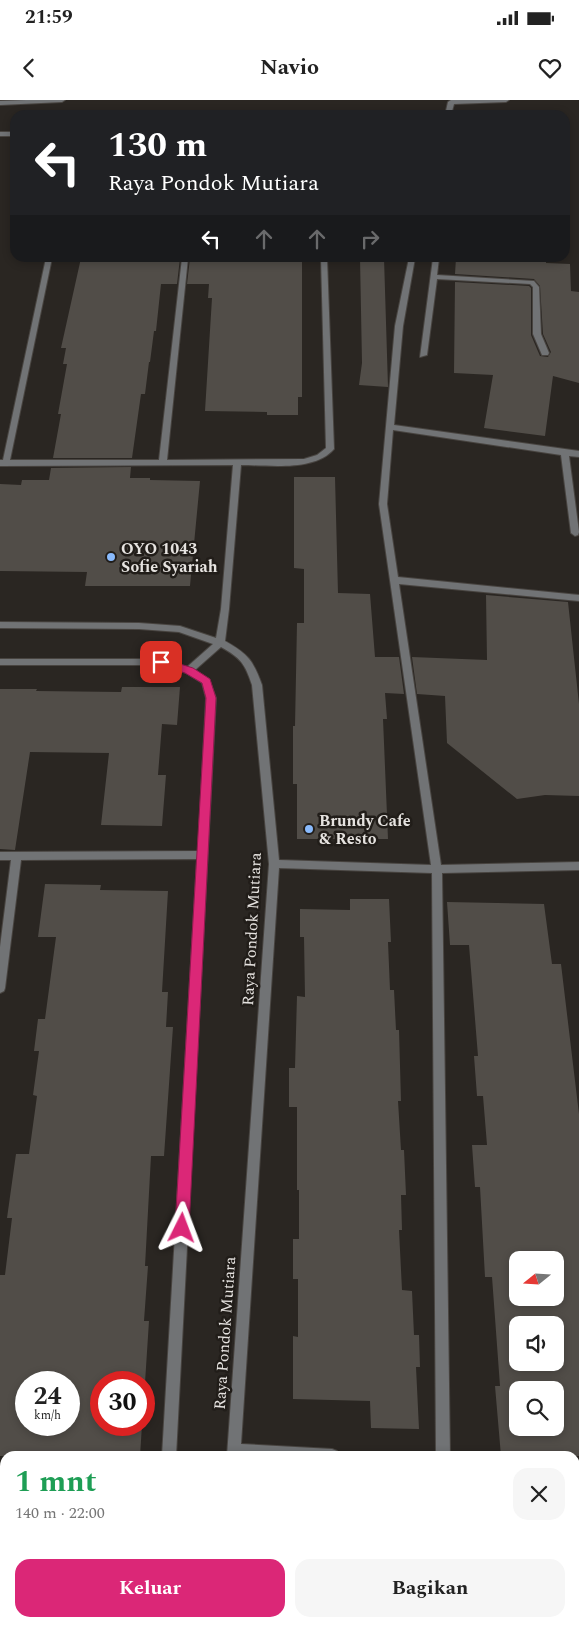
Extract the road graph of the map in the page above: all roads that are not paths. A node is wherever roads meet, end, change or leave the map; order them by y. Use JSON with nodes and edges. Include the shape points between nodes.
{"nodes":[{"id":1,"x":62,"y":100,"type":"edge"},
{"id":2,"x":506,"y":100,"type":"edge"},
{"id":3,"x":450,"y":101,"type":"edge"},
{"id":4,"x":0,"y":103,"type":"edge"},
{"id":5,"x":48,"y":262,"type":"edge"},
{"id":6,"x":185,"y":262,"type":"edge"},
{"id":7,"x":324,"y":262,"type":"edge"},
{"id":8,"x":411,"y":262,"type":"edge"},
{"id":9,"x":435,"y":262,"type":"edge"},
{"id":10,"x":433,"y":277,"type":"junction"},
{"id":11,"x":545,"y":353,"type":"dead end"},
{"id":12,"x":423,"y":355,"type":"dead end"},
{"id":13,"x":390,"y":427,"type":"junction"},
{"id":14,"x":565,"y":452,"type":"junction"},
{"id":15,"x":579,"y":454,"type":"edge"},
{"id":16,"x":237,"y":462,"type":"junction"},
{"id":17,"x":3,"y":463,"type":"edge"},
{"id":18,"x":163,"y":463,"type":"junction"},
{"id":19,"x":575,"y":533,"type":"dead end"},
{"id":20,"x":393,"y":580,"type":"junction"},
{"id":21,"x":579,"y":598,"type":"edge"},
{"id":22,"x":0,"y":625,"type":"edge"},
{"id":23,"x":220,"y":643,"type":"junction"},
{"id":24,"x":0,"y":662,"type":"edge"},
{"id":25,"x":189,"y":671,"type":"junction"},
{"id":26,"x":203,"y":855,"type":"junction"},
{"id":27,"x":0,"y":856,"type":"edge"},
{"id":28,"x":16,"y":856,"type":"junction"},
{"id":29,"x":274,"y":864,"type":"junction"},
{"id":30,"x":579,"y":866,"type":"edge"},
{"id":31,"x":436,"y":870,"type":"junction"},
{"id":32,"x":0,"y":988,"type":"edge"},
{"id":33,"x":169,"y":1451,"type":"edge"},
{"id":34,"x":234,"y":1451,"type":"edge"},
{"id":35,"x":443,"y":1451,"type":"edge"}],
"edges":[{"from":1,"to":4,"type":"street"},
{"from":2,"to":3,"type":"street"},
{"from":5,"to":17,"type":"street"},
{"from":6,"to":18,"type":"street"},
{"from":7,"to":16,"type":"street","via":[[330,450],[305,462]]},
{"from":8,"to":13,"type":"street","via":[[399,326]]},
{"from":9,"to":10,"type":"street"},
{"from":10,"to":11,"type":"street","via":[[532,282],[536,287],[537,334]]},
{"from":10,"to":12,"type":"street"},
{"from":13,"to":14,"type":"street"},
{"from":13,"to":20,"type":"street","via":[[383,504]]},
{"from":14,"to":15,"type":"street"},
{"from":14,"to":19,"type":"street"},
{"from":16,"to":18,"type":"street"},
{"from":16,"to":23,"type":"street"},
{"from":17,"to":18,"type":"street"},
{"from":20,"to":21,"type":"street"},
{"from":20,"to":31,"type":"street"},
{"from":22,"to":23,"type":"street","name":"Raya Pondok Mutiara","via":[[172,628]]},
{"from":23,"to":25,"type":"street"},
{"from":23,"to":29,"type":"street","name":"Raya Pondok Mutiara","via":[[239,653],[251,668],[258,685]]},
{"from":24,"to":25,"type":"street","via":[[161,662]]},
{"from":25,"to":26,"type":"street","via":[[206,681],[211,698]]},
{"from":26,"to":28,"type":"street"},
{"from":26,"to":33,"type":"street"},
{"from":27,"to":28,"type":"street"},
{"from":28,"to":32,"type":"street"},
{"from":29,"to":31,"type":"street"},
{"from":29,"to":34,"type":"street","name":"Raya Pondok Mutiara"},
{"from":30,"to":31,"type":"street"},
{"from":31,"to":35,"type":"street"}]}
